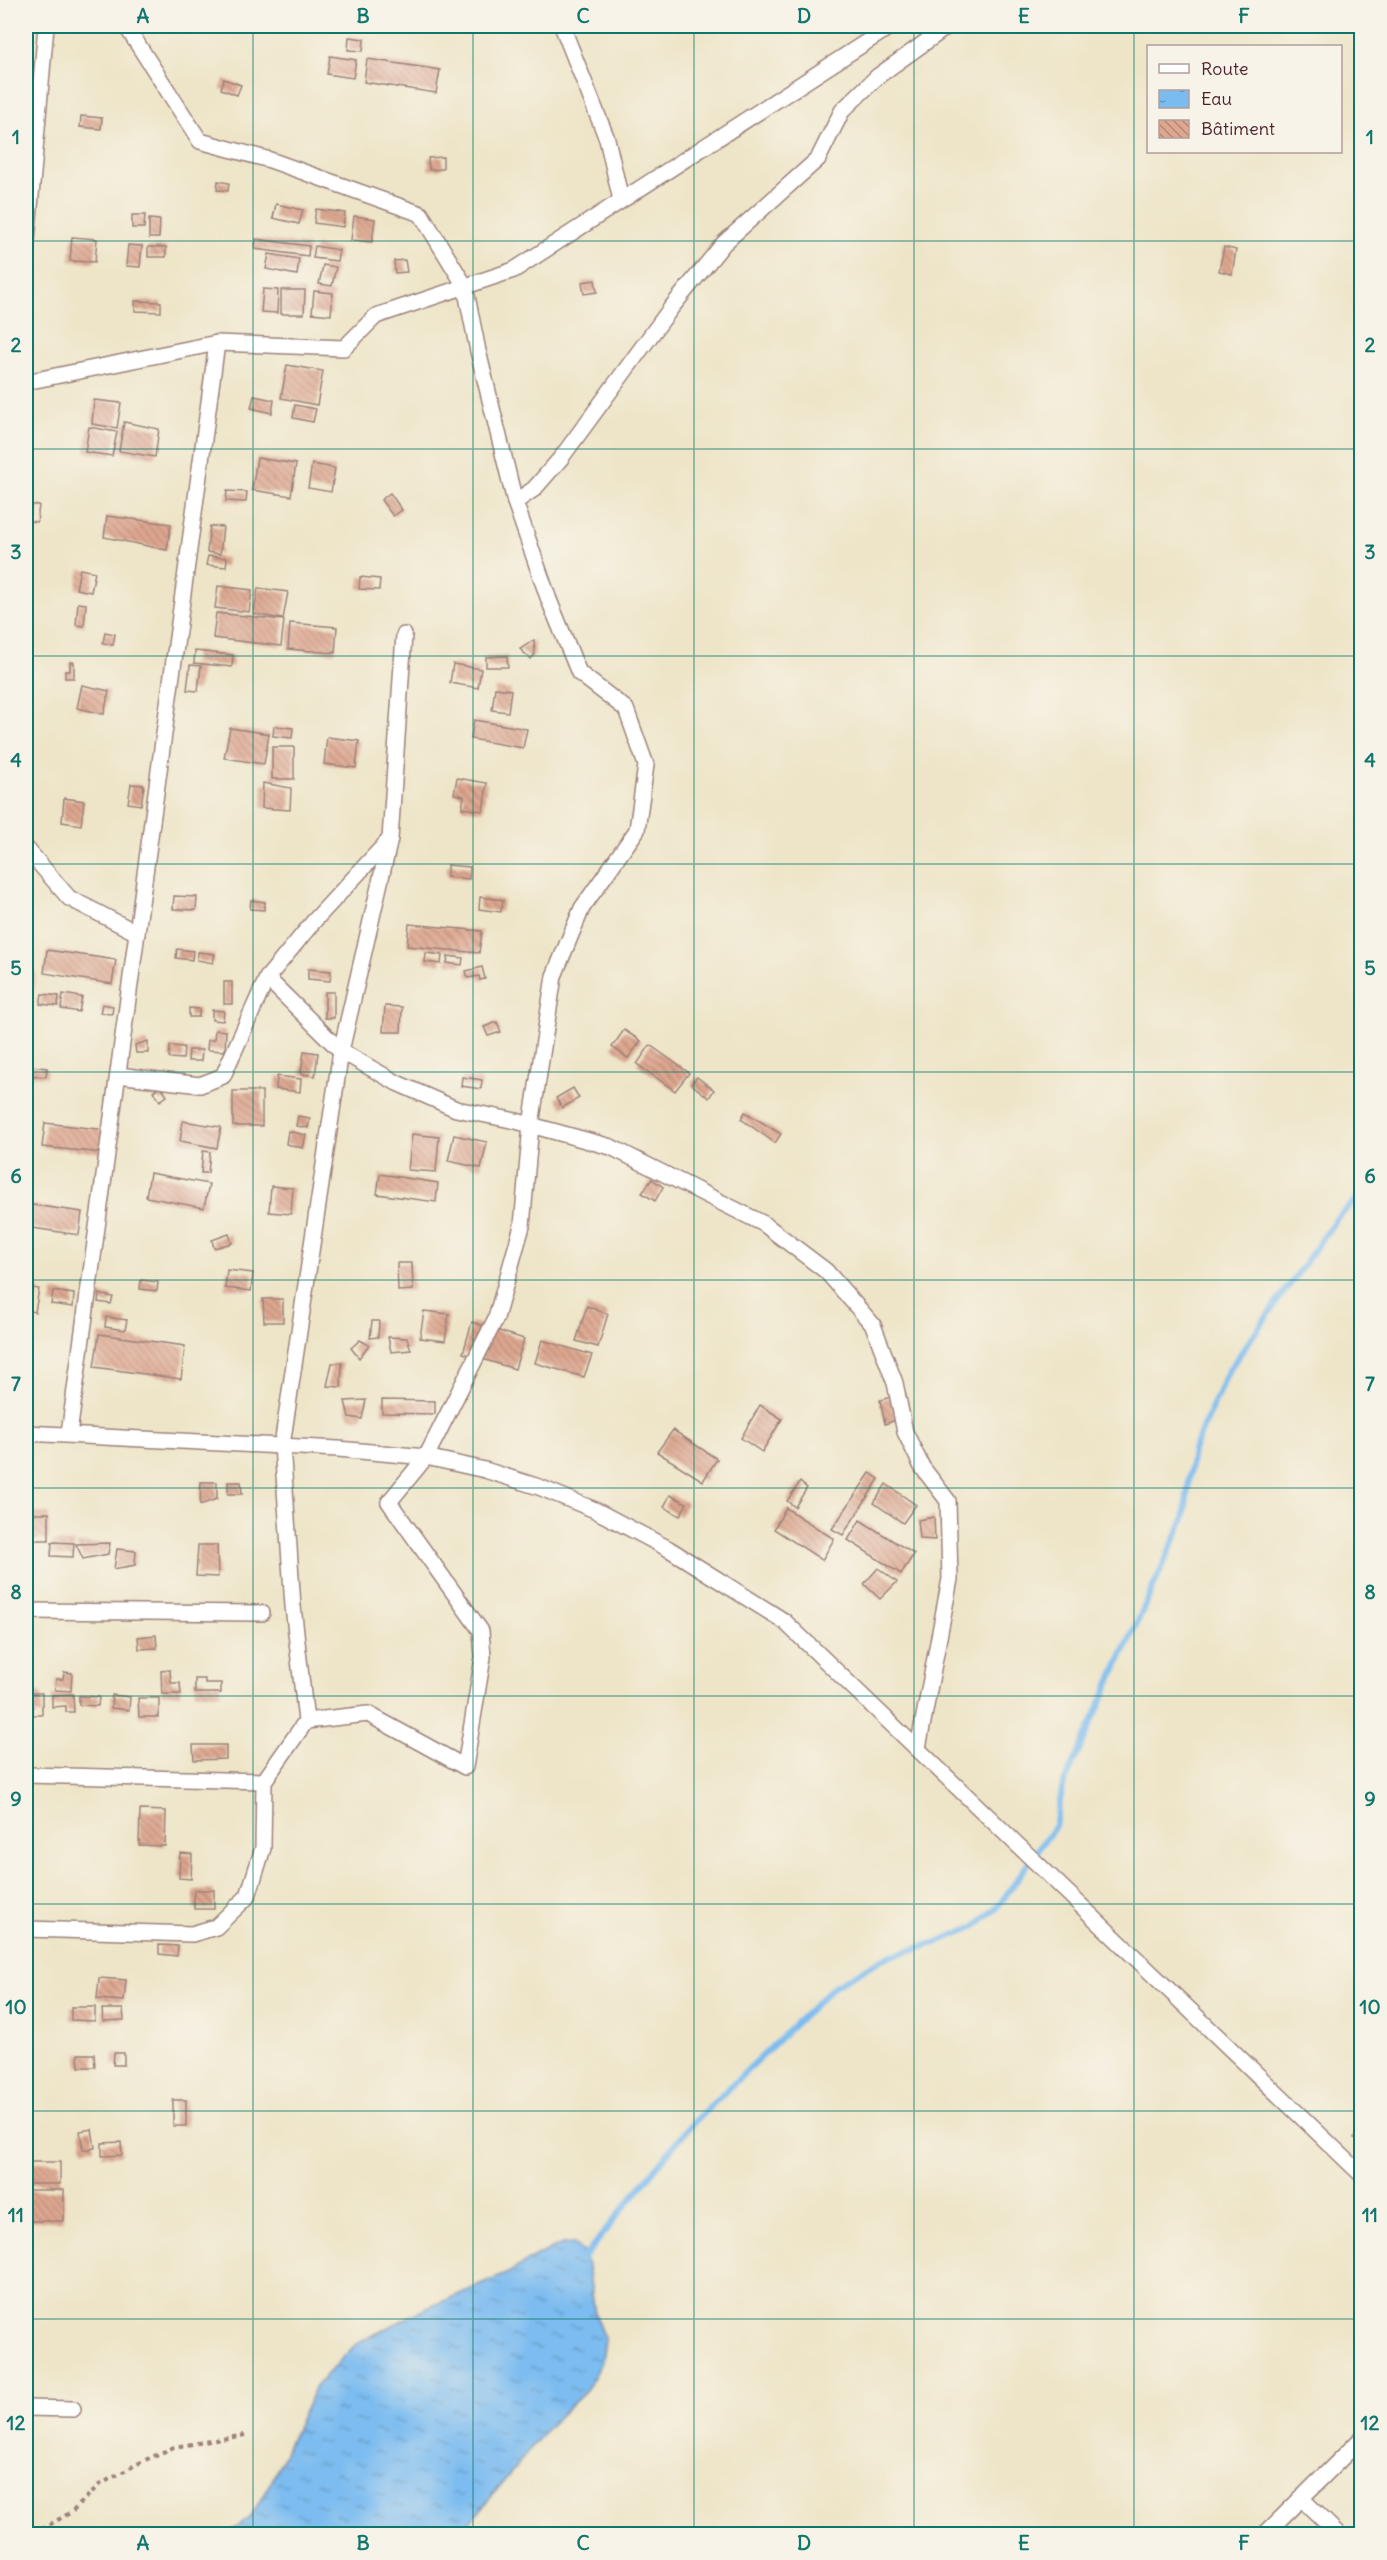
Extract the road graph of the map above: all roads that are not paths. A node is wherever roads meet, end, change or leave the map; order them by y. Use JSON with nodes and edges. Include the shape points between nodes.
{"nodes":[{"id":1,"x":46,"y":26,"type":"edge"},
{"id":2,"x":126,"y":26,"type":"edge"},
{"id":3,"x":562,"y":26,"type":"edge"},
{"id":4,"x":891,"y":26,"type":"edge"},
{"id":5,"x":948,"y":26,"type":"edge"},
{"id":6,"x":621,"y":200,"type":"junction"},
{"id":7,"x":26,"y":252,"type":"edge"},
{"id":8,"x":465,"y":286,"type":"junction"},
{"id":9,"x":217,"y":343,"type":"junction"},
{"id":10,"x":26,"y":382,"type":"edge"},
{"id":11,"x":515,"y":502,"type":"junction"},
{"id":12,"x":404,"y":634,"type":"dead end"},
{"id":13,"x":390,"y":839,"type":"junction"},
{"id":14,"x":26,"y":848,"type":"edge"},
{"id":15,"x":137,"y":933,"type":"junction"},
{"id":16,"x":267,"y":978,"type":"junction"},
{"id":17,"x":341,"y":1051,"type":"junction"},
{"id":18,"x":118,"y":1075,"type":"junction"},
{"id":19,"x":531,"y":1125,"type":"junction"},
{"id":20,"x":26,"y":1432,"type":"edge"},
{"id":21,"x":69,"y":1434,"type":"junction"},
{"id":22,"x":282,"y":1445,"type":"junction"},
{"id":23,"x":426,"y":1457,"type":"junction"},
{"id":24,"x":26,"y":1611,"type":"edge"},
{"id":25,"x":262,"y":1613,"type":"dead end"},
{"id":26,"x":306,"y":1721,"type":"junction"},
{"id":27,"x":918,"y":1748,"type":"junction"},
{"id":28,"x":26,"y":1775,"type":"edge"},
{"id":29,"x":264,"y":1781,"type":"junction"},
{"id":30,"x":26,"y":1929,"type":"edge"},
{"id":31,"x":1362,"y":2175,"type":"edge"},
{"id":32,"x":26,"y":2408,"type":"edge"},
{"id":33,"x":73,"y":2409,"type":"dead end"},
{"id":34,"x":1362,"y":2438,"type":"edge"},
{"id":35,"x":1301,"y":2498,"type":"junction"},
{"id":36,"x":1265,"y":2535,"type":"edge"},
{"id":37,"x":1338,"y":2535,"type":"edge"}],
"edges":[{"from":1,"to":7,"type":"street"},
{"from":2,"to":8,"type":"street","via":[[200,141],[270,160],[421,213]]},
{"from":3,"to":6,"type":"street","via":[[608,139]]},
{"from":4,"to":6,"type":"street"},
{"from":5,"to":11,"type":"street","via":[[878,76],[842,111],[818,159],[724,243],[561,458],[534,489]]},
{"from":6,"to":8,"type":"street","via":[[514,270]]},
{"from":8,"to":9,"type":"street","via":[[376,316],[344,348]]},
{"from":8,"to":11,"type":"street"},
{"from":9,"to":10,"type":"street"},
{"from":9,"to":15,"type":"street"},
{"from":11,"to":19,"type":"street","via":[[579,673],[626,709],[646,765],[637,830],[582,908],[554,976]]},
{"from":12,"to":13,"type":"street"},
{"from":13,"to":16,"type":"street"},
{"from":13,"to":17,"type":"street"},
{"from":14,"to":15,"type":"street","via":[[69,898]]},
{"from":15,"to":18,"type":"street"},
{"from":16,"to":17,"type":"street"},
{"from":16,"to":18,"type":"street","via":[[223,1076],[200,1085]]},
{"from":17,"to":19,"type":"street","via":[[397,1083],[456,1109]]},
{"from":17,"to":22,"type":"street"},
{"from":18,"to":21,"type":"street"},
{"from":19,"to":23,"type":"street","via":[[522,1226],[496,1318]]},
{"from":19,"to":27,"type":"street","via":[[611,1147],[764,1224],[826,1271],[873,1325],[895,1383],[905,1432],[922,1467],[948,1501],[950,1580]]},
{"from":20,"to":21,"type":"street"},
{"from":21,"to":22,"type":"street"},
{"from":22,"to":23,"type":"street"},
{"from":22,"to":26,"type":"street"},
{"from":23,"to":26,"type":"street","via":[[389,1502],[481,1631],[483,1657],[465,1767],[368,1714]]},
{"from":23,"to":27,"type":"street","via":[[539,1487],[595,1510],[669,1549],[784,1621]]},
{"from":24,"to":25,"type":"street"},
{"from":26,"to":29,"type":"street"},
{"from":27,"to":31,"type":"street"},
{"from":28,"to":29,"type":"street"},
{"from":29,"to":30,"type":"street","via":[[263,1848],[248,1896],[216,1927],[192,1934]]},
{"from":32,"to":33,"type":"street"},
{"from":34,"to":35,"type":"street"},
{"from":35,"to":36,"type":"street"},
{"from":35,"to":37,"type":"street"}]}
